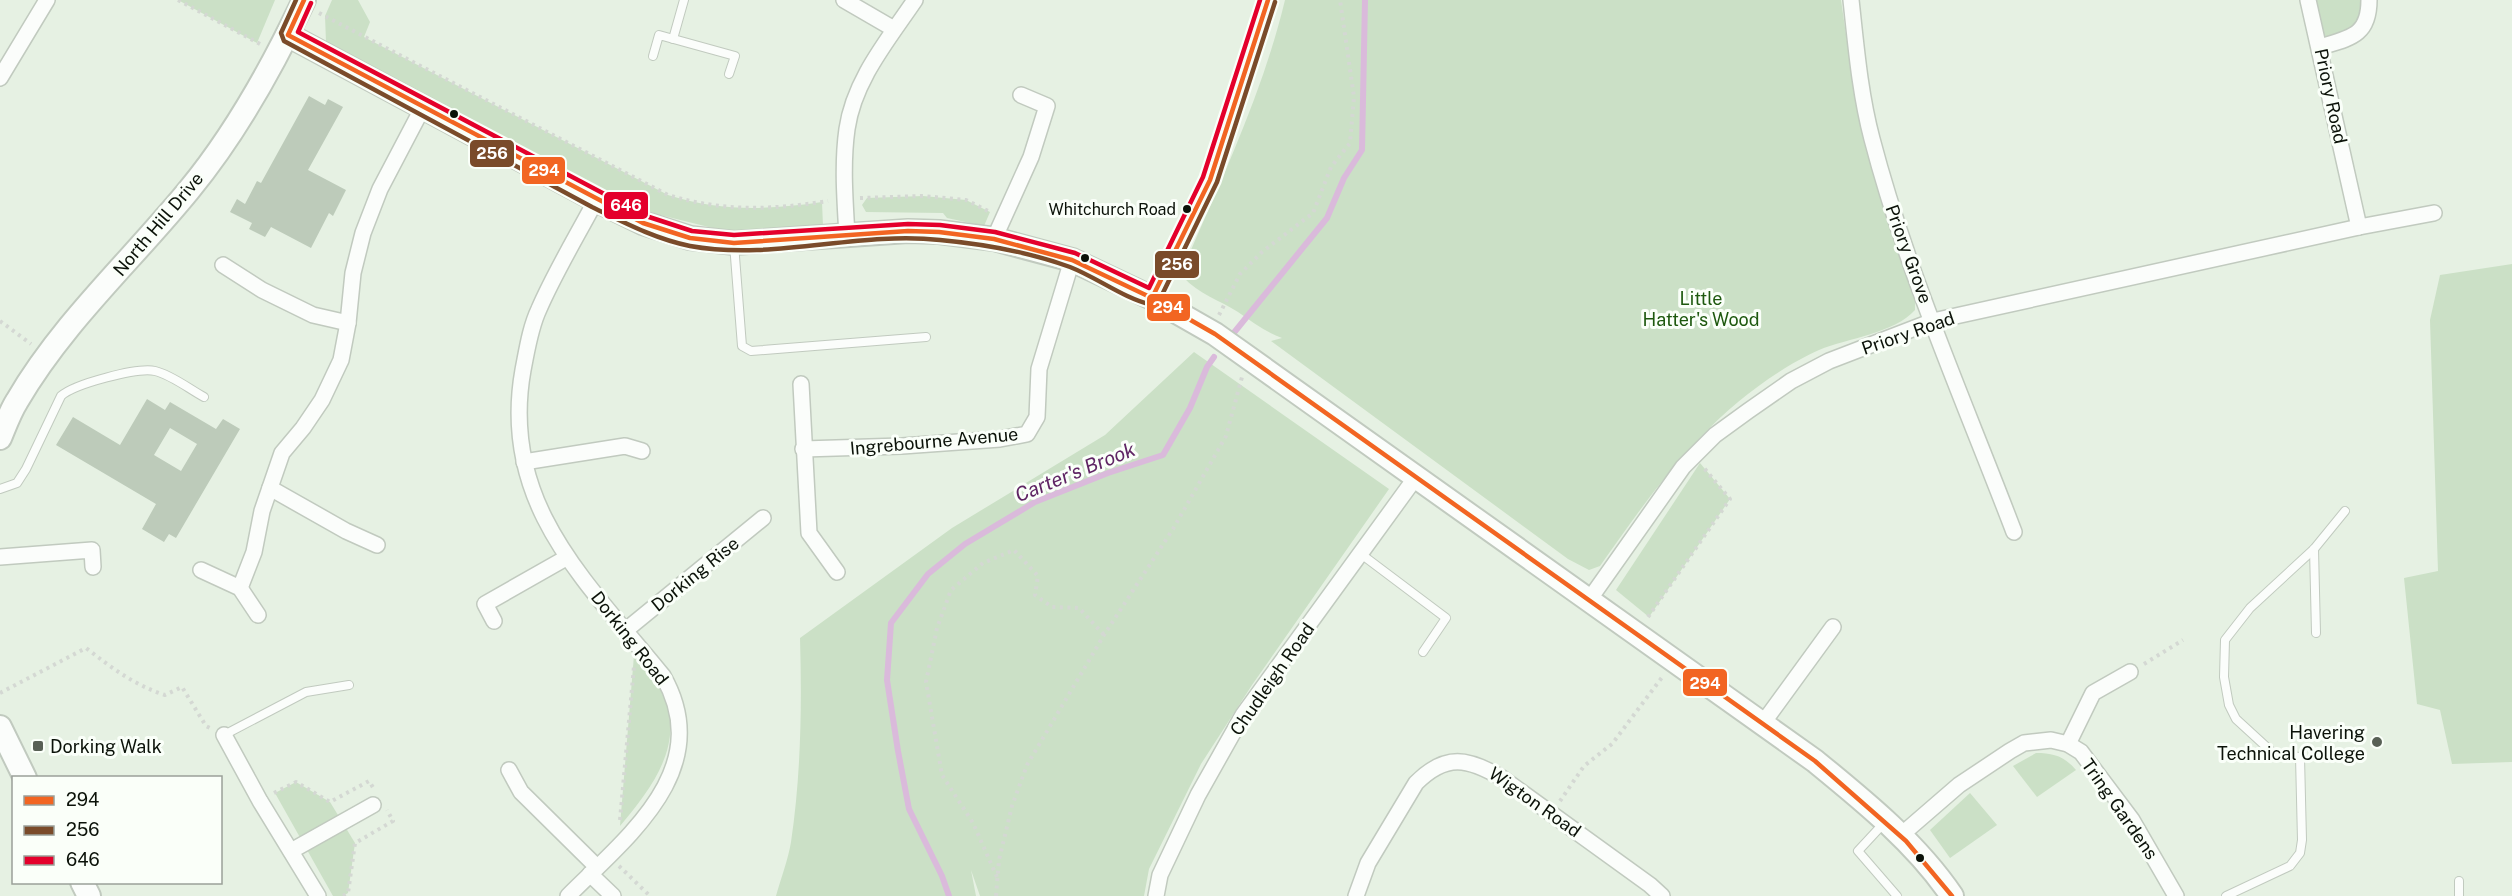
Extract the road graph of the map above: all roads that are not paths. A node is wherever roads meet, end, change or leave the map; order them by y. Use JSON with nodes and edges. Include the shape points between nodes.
{"nodes":[{"id":1,"x":47,"y":0,"type":"edge"},
{"id":2,"x":684,"y":0,"type":"edge"},
{"id":3,"x":844,"y":0,"type":"edge"},
{"id":4,"x":915,"y":0,"type":"edge"},
{"id":5,"x":1268,"y":0,"type":"edge"},
{"id":6,"x":1851,"y":0,"type":"edge"},
{"id":7,"x":2308,"y":0,"type":"edge"},
{"id":8,"x":2369,"y":0,"type":"edge"},
{"id":9,"x":303,"y":2,"type":"edge"},
{"id":10,"x":894,"y":29,"type":"junction"},
{"id":11,"x":673,"y":39,"type":"junction"},
{"id":12,"x":283,"y":45,"type":"junction"},
{"id":13,"x":2320,"y":46,"type":"junction"},
{"id":14,"x":653,"y":56,"type":"dead end"},
{"id":15,"x":729,"y":74,"type":"dead end"},
{"id":16,"x":0,"y":77,"type":"edge"},
{"id":17,"x":1021,"y":95,"type":"dead end"},
{"id":18,"x":423,"y":107,"type":"junction"},
{"id":19,"x":596,"y":200,"type":"junction"},
{"id":20,"x":2434,"y":213,"type":"dead end"},
{"id":21,"x":2359,"y":227,"type":"junction"},
{"id":22,"x":999,"y":229,"type":"junction"},
{"id":23,"x":848,"y":235,"type":"junction"},
{"id":24,"x":734,"y":243,"type":"junction"},
{"id":25,"x":1072,"y":260,"type":"junction"},
{"id":26,"x":223,"y":265,"type":"dead end"},
{"id":27,"x":1152,"y":297,"type":"junction"},
{"id":28,"x":1933,"y":321,"type":"junction"},
{"id":29,"x":348,"y":322,"type":"junction"},
{"id":30,"x":926,"y":336,"type":"dead end"},
{"id":31,"x":801,"y":384,"type":"dead end"},
{"id":32,"x":204,"y":397,"type":"dead end"},
{"id":33,"x":0,"y":438,"type":"edge"},
{"id":34,"x":803,"y":449,"type":"junction"},
{"id":35,"x":642,"y":451,"type":"dead end"},
{"id":36,"x":524,"y":462,"type":"junction"},
{"id":37,"x":1416,"y":477,"type":"junction"},
{"id":38,"x":270,"y":488,"type":"junction"},
{"id":39,"x":0,"y":489,"type":"edge"},
{"id":40,"x":2345,"y":510,"type":"dead end"},
{"id":41,"x":763,"y":518,"type":"dead end"},
{"id":42,"x":2014,"y":532,"type":"dead end"},
{"id":43,"x":377,"y":545,"type":"dead end"},
{"id":44,"x":2314,"y":549,"type":"junction"},
{"id":45,"x":1361,"y":554,"type":"junction"},
{"id":46,"x":0,"y":557,"type":"edge"},
{"id":47,"x":566,"y":558,"type":"junction"},
{"id":48,"x":93,"y":567,"type":"dead end"},
{"id":49,"x":201,"y":570,"type":"dead end"},
{"id":50,"x":837,"y":572,"type":"dead end"},
{"id":51,"x":240,"y":588,"type":"junction"},
{"id":52,"x":1589,"y":600,"type":"junction"},
{"id":53,"x":258,"y":615,"type":"dead end"},
{"id":54,"x":494,"y":621,"type":"dead end"},
{"id":55,"x":1833,"y":627,"type":"dead end"},
{"id":56,"x":2316,"y":633,"type":"dead end"},
{"id":57,"x":631,"y":636,"type":"junction"},
{"id":58,"x":1423,"y":652,"type":"dead end"},
{"id":59,"x":2130,"y":672,"type":"road end"},
{"id":60,"x":349,"y":685,"type":"dead end"},
{"id":61,"x":1762,"y":723,"type":"junction"},
{"id":62,"x":0,"y":727,"type":"edge"},
{"id":63,"x":224,"y":735,"type":"joint"},
{"id":64,"x":2068,"y":744,"type":"junction"},
{"id":65,"x":509,"y":771,"type":"dead end"},
{"id":66,"x":25,"y":776,"type":"edge"},
{"id":67,"x":372,"y":805,"type":"dead end"},
{"id":68,"x":1893,"y":829,"type":"junction"},
{"id":69,"x":291,"y":851,"type":"junction"},
{"id":70,"x":593,"y":870,"type":"junction"},
{"id":71,"x":2459,"y":881,"type":"dead end"},
{"id":72,"x":318,"y":896,"type":"edge"},
{"id":73,"x":568,"y":896,"type":"edge"},
{"id":74,"x":613,"y":896,"type":"edge"},
{"id":75,"x":1156,"y":896,"type":"edge"},
{"id":76,"x":1356,"y":896,"type":"edge"},
{"id":77,"x":1662,"y":896,"type":"edge"},
{"id":78,"x":1897,"y":896,"type":"edge"},
{"id":79,"x":1952,"y":896,"type":"edge"},
{"id":80,"x":2176,"y":896,"type":"edge"},
{"id":81,"x":2226,"y":896,"type":"edge"},
{"id":82,"x":2459,"y":896,"type":"edge"}],
"edges":[{"from":1,"to":16,"type":"street"},
{"from":2,"to":11,"type":"lane"},
{"from":3,"to":10,"type":"street"},
{"from":4,"to":10,"type":"street"},
{"from":5,"to":27,"type":"street","via":[[1210,180]]},
{"from":6,"to":28,"type":"street","name":"Priory Grove","via":[[1872,137],[1891,207]]},
{"from":7,"to":13,"type":"street","name":"Priory Road"},
{"from":8,"to":13,"type":"street","via":[[2368,17],[2358,33]]},
{"from":9,"to":12,"type":"street","name":"North Hill Drive"},
{"from":10,"to":23,"type":"street","via":[[857,91],[847,129]]},
{"from":11,"to":14,"type":"lane","via":[[659,35]]},
{"from":11,"to":15,"type":"lane","via":[[735,57]]},
{"from":12,"to":18,"type":"street"},
{"from":12,"to":33,"type":"street","name":"North Hill Drive","via":[[235,125],[191,187],[47,355],[16,402]]},
{"from":13,"to":21,"type":"street","name":"Priory Road"},
{"from":17,"to":22,"type":"street","via":[[1047,106],[1031,157]]},
{"from":18,"to":19,"type":"street"},
{"from":18,"to":29,"type":"street","via":[[380,189],[363,233],[353,273]]},
{"from":19,"to":24,"type":"street","via":[[643,223],[690,238]]},
{"from":19,"to":36,"type":"street","name":"Dorking Road","via":[[530,333],[518,402]]},
{"from":20,"to":21,"type":"street","name":"Priory Road"},
{"from":21,"to":28,"type":"street","name":"Priory Road"},
{"from":22,"to":23,"type":"street"},
{"from":22,"to":25,"type":"street"},
{"from":23,"to":24,"type":"street"},
{"from":24,"to":30,"type":"lane","via":[[742,346],[751,351]]},
{"from":25,"to":27,"type":"street"},
{"from":25,"to":34,"type":"street","name":"Ingrebourne Avenue","via":[[1039,369],[1037,417],[1027,434],[913,445]]},
{"from":26,"to":29,"type":"street","via":[[313,315]]},
{"from":27,"to":37,"type":"street","via":[[1216,327],[1239,351]]},
{"from":28,"to":42,"type":"street","name":"Priory Grove"},
{"from":28,"to":52,"type":"street","name":"Priory Road","via":[[1828,361],[1791,381],[1715,435],[1683,467]]},
{"from":29,"to":38,"type":"street","via":[[341,360],[331,383],[282,453]]},
{"from":31,"to":34,"type":"street"},
{"from":32,"to":39,"type":"lane","via":[[152,370],[69,389],[61,396],[26,470],[17,483]]},
{"from":34,"to":50,"type":"street","via":[[808,533]]},
{"from":35,"to":36,"type":"street","via":[[625,446]]},
{"from":36,"to":47,"type":"street","name":"Dorking Road","via":[[537,503]]},
{"from":37,"to":45,"type":"street","name":"Chudleigh Road"},
{"from":37,"to":52,"type":"street"},
{"from":38,"to":43,"type":"street"},
{"from":38,"to":51,"type":"street","via":[[254,552]]},
{"from":40,"to":44,"type":"lane"},
{"from":41,"to":57,"type":"street","name":"Dorking Rise"},
{"from":44,"to":56,"type":"lane"},
{"from":44,"to":81,"type":"lane","via":[[2250,608],[2224,640],[2224,677],[2236,719],[2272,752],[2300,757],[2302,840],[2300,854],[2290,866]]},
{"from":45,"to":58,"type":"lane","via":[[1446,618]]},
{"from":45,"to":75,"type":"street","name":"Chudleigh Road","via":[[1243,715],[1198,795],[1160,875]]},
{"from":46,"to":48,"type":"street","via":[[92,550]]},
{"from":47,"to":54,"type":"street","via":[[485,604]]},
{"from":47,"to":57,"type":"street","name":"Dorking Road"},
{"from":49,"to":51,"type":"street"},
{"from":51,"to":53,"type":"street"},
{"from":52,"to":61,"type":"street"},
{"from":55,"to":61,"type":"street"},
{"from":57,"to":70,"type":"street","name":"Dorking Road","via":[[674,694],[680,731],[675,764],[655,806]]},
{"from":59,"to":64,"type":"street","via":[[2093,693]]},
{"from":60,"to":63,"type":"lane","via":[[306,692]]},
{"from":61,"to":68,"type":"street","via":[[1815,761]]},
{"from":62,"to":66,"type":"street"},
{"from":63,"to":69,"type":"street"},
{"from":64,"to":68,"type":"street","name":"Tring Gardens","via":[[2035,741],[2010,751]]},
{"from":64,"to":80,"type":"street","name":"Tring Gardens","via":[[2081,752],[2132,820]]},
{"from":65,"to":70,"type":"street","via":[[521,792]]},
{"from":67,"to":69,"type":"street"},
{"from":68,"to":78,"type":"lane","via":[[1858,851]]},
{"from":68,"to":79,"type":"street"},
{"from":69,"to":72,"type":"street"},
{"from":70,"to":73,"type":"street","name":"Dorking Road"},
{"from":70,"to":74,"type":"street"},
{"from":71,"to":82,"type":"lane"},
{"from":76,"to":77,"type":"street","name":"Wigton Road","via":[[1387,828],[1416,783],[1450,761],[1482,766]]}]}
